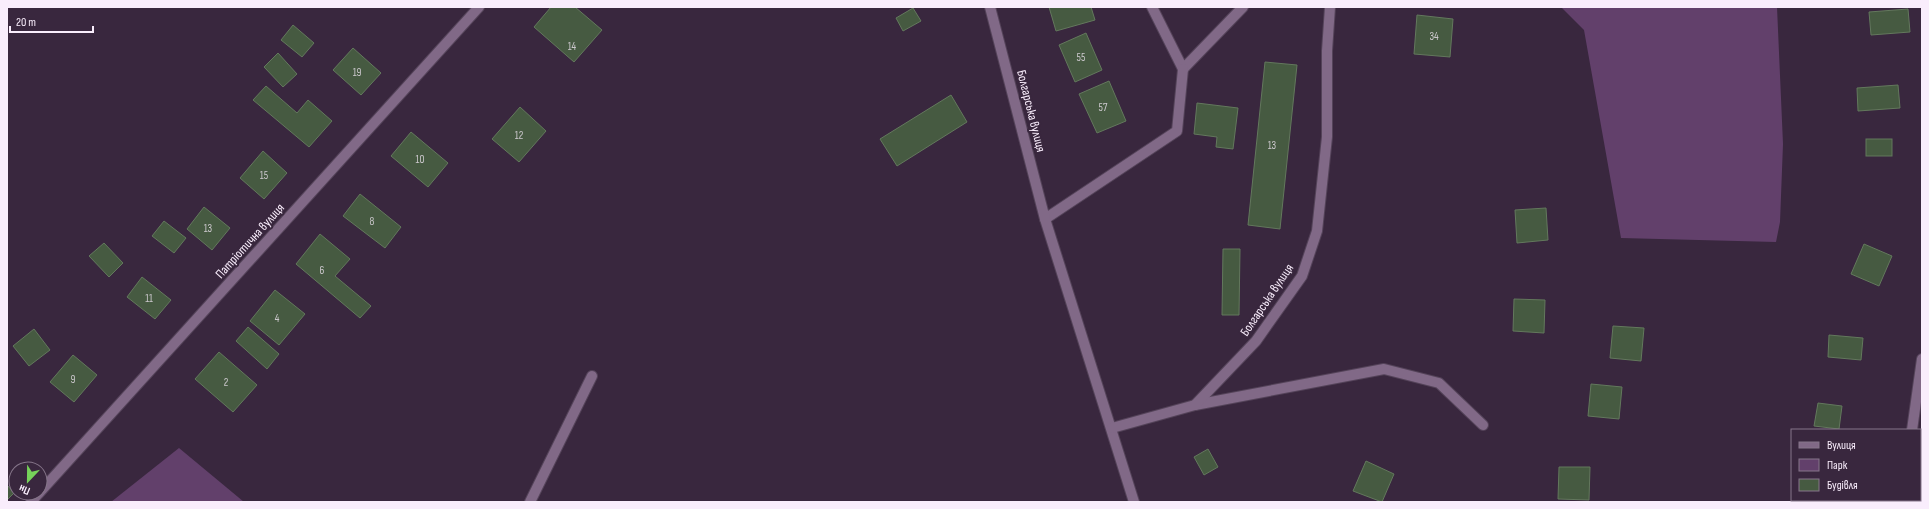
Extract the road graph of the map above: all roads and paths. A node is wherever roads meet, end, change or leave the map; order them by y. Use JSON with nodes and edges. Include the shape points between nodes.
{"nodes":[{"id":1,"x":479,"y":7,"type":"edge"},
{"id":2,"x":990,"y":7,"type":"edge"},
{"id":3,"x":1152,"y":7,"type":"edge"},
{"id":4,"x":1243,"y":7,"type":"edge"},
{"id":5,"x":1330,"y":7,"type":"edge"},
{"id":6,"x":1183,"y":69,"type":"junction"},
{"id":7,"x":1045,"y":219,"type":"junction"},
{"id":8,"x":1922,"y":359,"type":"edge"},
{"id":9,"x":592,"y":376,"type":"dead end"},
{"id":10,"x":1196,"y":405,"type":"junction"},
{"id":11,"x":1483,"y":425,"type":"dead end"},
{"id":12,"x":1112,"y":428,"type":"junction"},
{"id":13,"x":1912,"y":429,"type":"edge"},
{"id":14,"x":48,"y":484,"type":"edge"},
{"id":15,"x":530,"y":502,"type":"edge"},
{"id":16,"x":1134,"y":502,"type":"edge"}],
"edges":[{"from":1,"to":14,"type":"street","name":"Патріотична вулиця"},
{"from":2,"to":7,"type":"street","name":"Болгарська вулиця"},
{"from":3,"to":6,"type":"street"},
{"from":4,"to":6,"type":"street"},
{"from":5,"to":10,"type":"street","name":"Болгарська вулиця","via":[[1327,137],[1317,231],[1302,276],[1256,341]]},
{"from":6,"to":7,"type":"street","via":[[1177,131]]},
{"from":7,"to":12,"type":"street","name":"Болгарська вулиця"},
{"from":8,"to":13,"type":"street"},
{"from":9,"to":15,"type":"street"},
{"from":10,"to":11,"type":"street","via":[[1384,369],[1439,383]]},
{"from":10,"to":12,"type":"street"},
{"from":12,"to":16,"type":"street","name":"Болгарська вулиця"}]}
